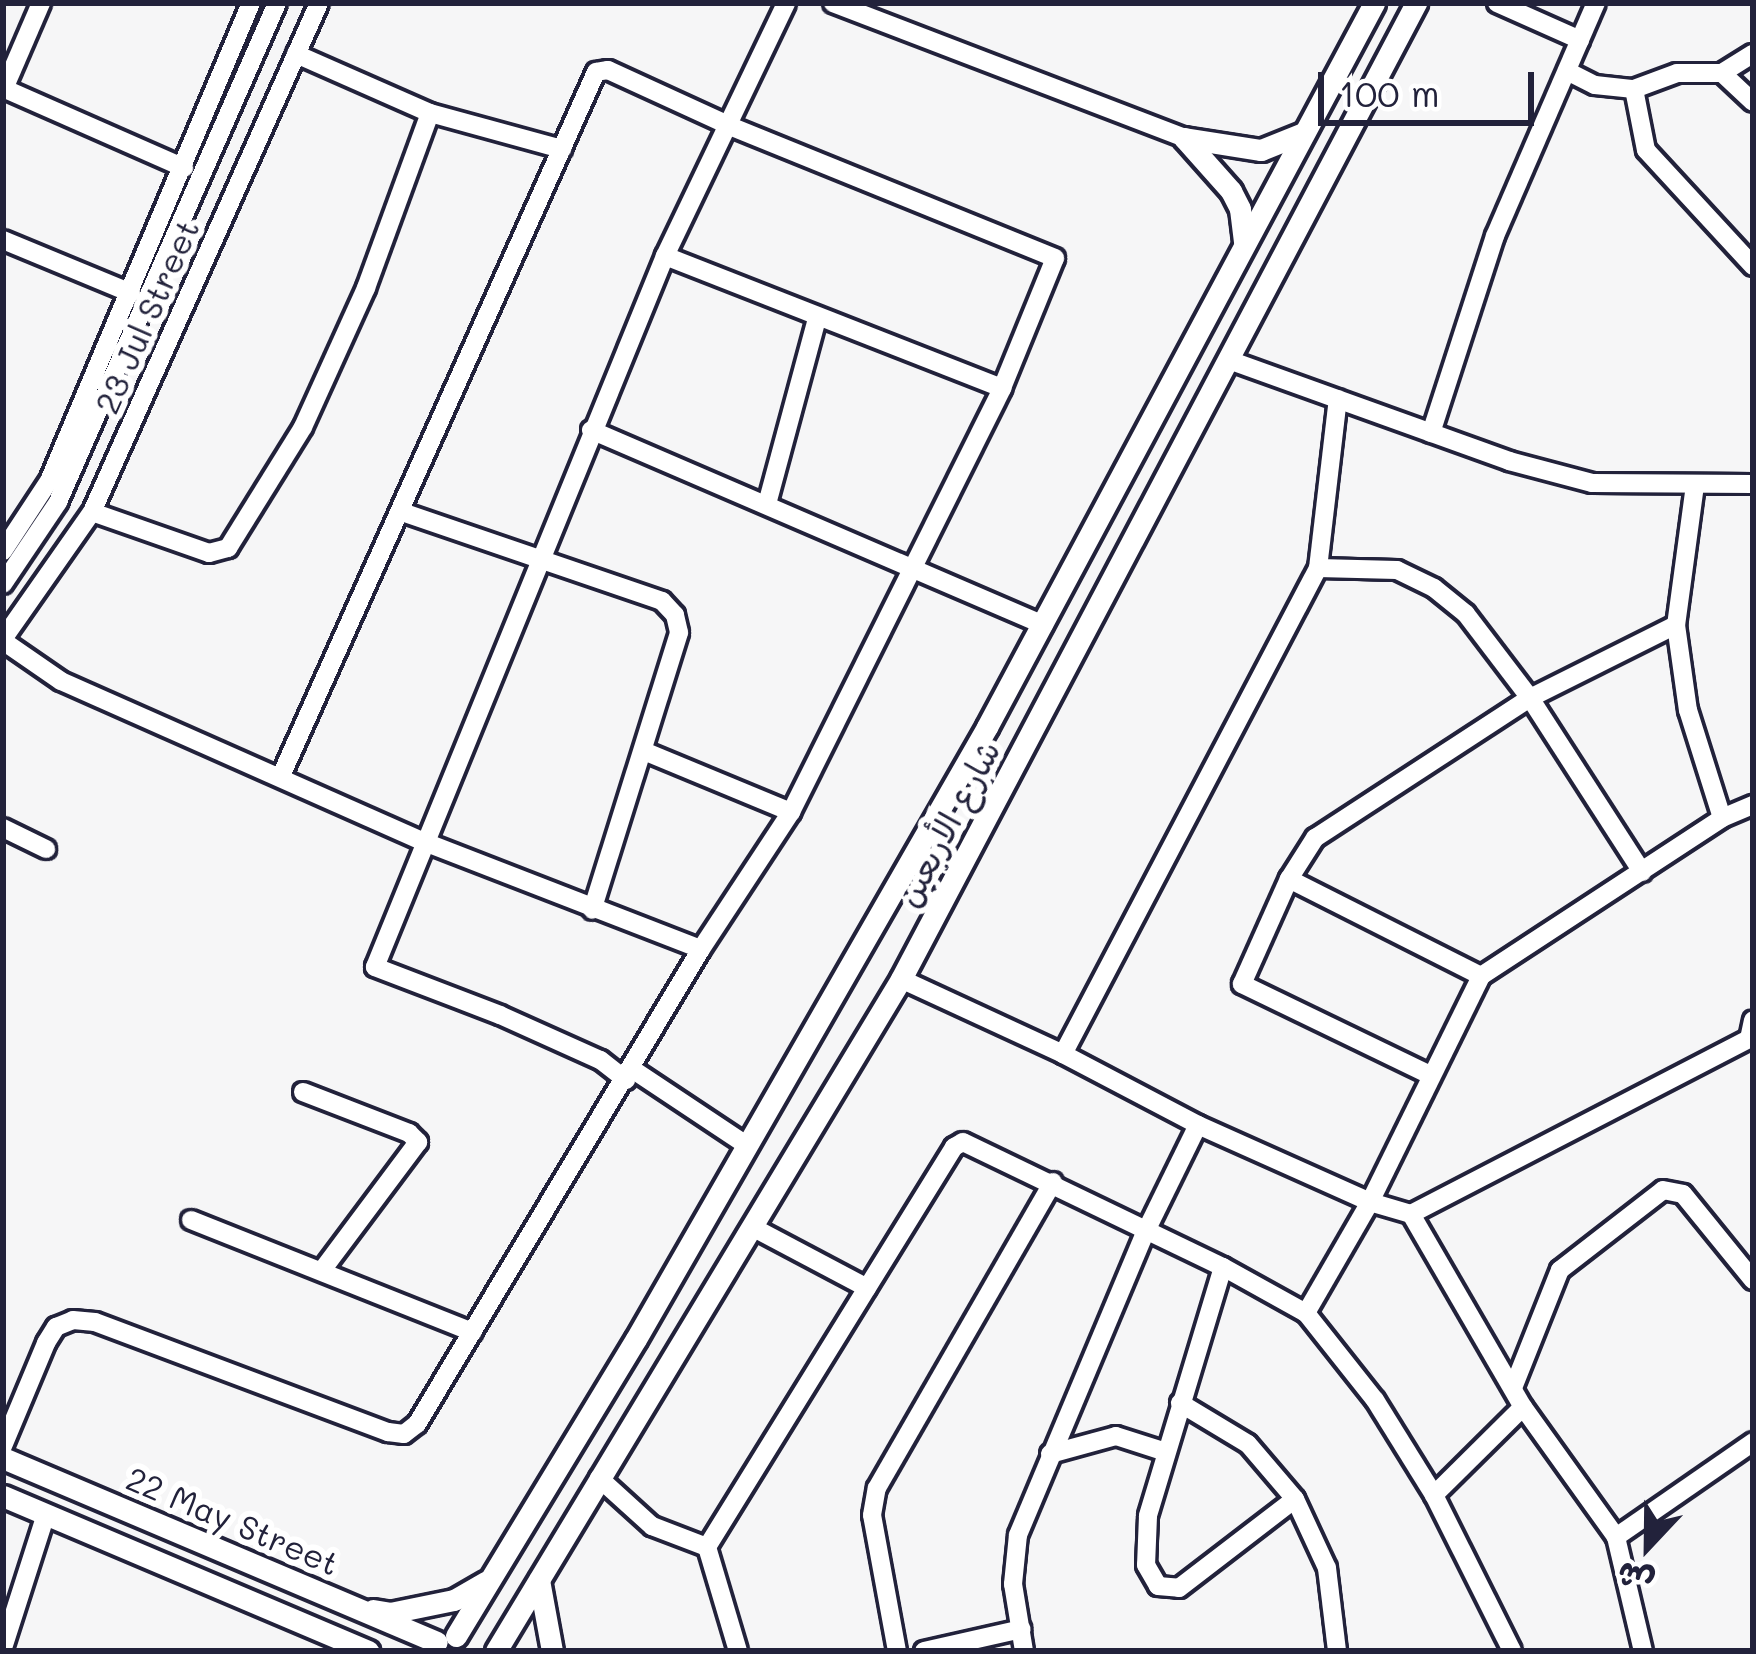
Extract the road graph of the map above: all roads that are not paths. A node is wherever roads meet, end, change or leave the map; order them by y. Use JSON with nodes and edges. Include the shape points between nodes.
{"nodes":[{"id":1,"x":41,"y":3,"type":"edge"},
{"id":2,"x":251,"y":3,"type":"edge"},
{"id":3,"x":278,"y":3,"type":"edge"},
{"id":4,"x":319,"y":3,"type":"edge"},
{"id":5,"x":786,"y":3,"type":"edge"},
{"id":6,"x":833,"y":3,"type":"edge"},
{"id":7,"x":1374,"y":3,"type":"edge"},
{"id":8,"x":1416,"y":3,"type":"edge"},
{"id":9,"x":1497,"y":3,"type":"edge"},
{"id":10,"x":1596,"y":3,"type":"edge"},
{"id":11,"x":1580,"y":40,"type":"junction"},
{"id":12,"x":296,"y":54,"type":"junction"},
{"id":13,"x":1753,"y":54,"type":"edge"},
{"id":14,"x":1567,"y":71,"type":"junction"},
{"id":15,"x":1721,"y":73,"type":"junction"},
{"id":16,"x":4,"y":88,"type":"edge"},
{"id":17,"x":1634,"y":89,"type":"junction"},
{"id":18,"x":1753,"y":102,"type":"edge"},
{"id":19,"x":430,"y":113,"type":"junction"},
{"id":20,"x":728,"y":125,"type":"junction"},
{"id":21,"x":1303,"y":133,"type":"junction"},
{"id":22,"x":1184,"y":138,"type":"junction"},
{"id":23,"x":562,"y":148,"type":"junction"},
{"id":24,"x":184,"y":168,"type":"junction"},
{"id":25,"x":3,"y":240,"type":"edge"},
{"id":26,"x":1244,"y":247,"type":"junction"},
{"id":27,"x":665,"y":256,"type":"junction"},
{"id":28,"x":1753,"y":266,"type":"edge"},
{"id":29,"x":131,"y":293,"type":"junction"},
{"id":30,"x":818,"y":319,"type":"junction"},
{"id":31,"x":1229,"y":360,"type":"junction"},
{"id":32,"x":1002,"y":388,"type":"junction"},
{"id":33,"x":1338,"y":399,"type":"junction"},
{"id":34,"x":591,"y":430,"type":"junction"},
{"id":35,"x":1431,"y":433,"type":"junction"},
{"id":36,"x":1753,"y":480,"type":"edge"},
{"id":37,"x":1695,"y":485,"type":"junction"},
{"id":38,"x":767,"y":504,"type":"junction"},
{"id":39,"x":92,"y":512,"type":"junction"},
{"id":40,"x":402,"y":512,"type":"junction"},
{"id":41,"x":3,"y":551,"type":"edge"},
{"id":42,"x":540,"y":561,"type":"junction"},
{"id":43,"x":916,"y":566,"type":"junction"},
{"id":44,"x":1318,"y":568,"type":"junction"},
{"id":45,"x":3,"y":584,"type":"edge"},
{"id":46,"x":1044,"y":625,"type":"junction"},
{"id":47,"x":1676,"y":625,"type":"junction"},
{"id":48,"x":3,"y":640,"type":"edge"},
{"id":49,"x":1079,"y":644,"type":"junction"},
{"id":50,"x":1531,"y":698,"type":"junction"},
{"id":51,"x":646,"y":752,"type":"junction"},
{"id":52,"x":280,"y":778,"type":"junction"},
{"id":53,"x":1753,"y":805,"type":"edge"},
{"id":54,"x":790,"y":812,"type":"junction"},
{"id":55,"x":1722,"y":818,"type":"junction"},
{"id":56,"x":3,"y":828,"type":"edge"},
{"id":57,"x":422,"y":841,"type":"junction"},
{"id":58,"x":46,"y":849,"type":"dead end"},
{"id":59,"x":1642,"y":872,"type":"junction"},
{"id":60,"x":1289,"y":880,"type":"junction"},
{"id":61,"x":592,"y":910,"type":"junction"},
{"id":62,"x":701,"y":949,"type":"junction"},
{"id":63,"x":1480,"y":976,"type":"junction"},
{"id":64,"x":901,"y":979,"type":"junction"},
{"id":65,"x":1752,"y":1034,"type":"edge"},
{"id":66,"x":1063,"y":1054,"type":"junction"},
{"id":67,"x":629,"y":1075,"type":"junction"},
{"id":68,"x":1430,"y":1075,"type":"junction"},
{"id":69,"x":303,"y":1092,"type":"dead end"},
{"id":70,"x":1198,"y":1125,"type":"junction"},
{"id":71,"x":748,"y":1146,"type":"junction"},
{"id":72,"x":1052,"y":1182,"type":"junction"},
{"id":73,"x":1370,"y":1202,"type":"junction"},
{"id":74,"x":1411,"y":1214,"type":"junction"},
{"id":75,"x":190,"y":1220,"type":"dead end"},
{"id":76,"x":752,"y":1227,"type":"junction"},
{"id":77,"x":1146,"y":1232,"type":"junction"},
{"id":78,"x":1223,"y":1267,"type":"junction"},
{"id":79,"x":323,"y":1269,"type":"junction"},
{"id":80,"x":1753,"y":1280,"type":"edge"},
{"id":81,"x":867,"y":1288,"type":"junction"},
{"id":82,"x":1306,"y":1313,"type":"junction"},
{"id":83,"x":473,"y":1332,"type":"junction"},
{"id":84,"x":636,"y":1339,"type":"junction"},
{"id":85,"x":668,"y":1360,"type":"junction"},
{"id":86,"x":1513,"y":1388,"type":"junction"},
{"id":87,"x":1180,"y":1403,"type":"junction"},
{"id":88,"x":1523,"y":1407,"type":"junction"},
{"id":89,"x":1753,"y":1442,"type":"edge"},
{"id":90,"x":3,"y":1446,"type":"edge"},
{"id":91,"x":1166,"y":1452,"type":"junction"},
{"id":92,"x":1050,"y":1454,"type":"junction"},
{"id":93,"x":3,"y":1458,"type":"edge"},
{"id":94,"x":599,"y":1478,"type":"junction"},
{"id":95,"x":1434,"y":1495,"type":"junction"},
{"id":96,"x":3,"y":1496,"type":"edge"},
{"id":97,"x":1295,"y":1498,"type":"junction"},
{"id":98,"x":46,"y":1514,"type":"junction"},
{"id":99,"x":1616,"y":1538,"type":"junction"},
{"id":100,"x":707,"y":1547,"type":"junction"},
{"id":101,"x":491,"y":1579,"type":"junction"},
{"id":102,"x":539,"y":1580,"type":"junction"},
{"id":103,"x":344,"y":1604,"type":"junction"},
{"id":104,"x":1022,"y":1629,"type":"junction"},
{"id":105,"x":440,"y":1643,"type":"edge"},
{"id":106,"x":3,"y":1648,"type":"edge"},
{"id":107,"x":359,"y":1648,"type":"edge"},
{"id":108,"x":492,"y":1651,"type":"edge"},
{"id":109,"x":552,"y":1651,"type":"edge"},
{"id":110,"x":738,"y":1651,"type":"edge"},
{"id":111,"x":897,"y":1651,"type":"edge"},
{"id":112,"x":924,"y":1651,"type":"edge"},
{"id":113,"x":1024,"y":1651,"type":"edge"},
{"id":114,"x":1337,"y":1651,"type":"edge"},
{"id":115,"x":1512,"y":1651,"type":"edge"},
{"id":116,"x":1643,"y":1651,"type":"edge"}],
"edges":[{"from":1,"to":16,"type":"street"},
{"from":2,"to":24,"type":"street","name":"23 Jul Street"},
{"from":3,"to":45,"type":"street","via":[[58,502]]},
{"from":4,"to":12,"type":"street","name":"23 Jul Street"},
{"from":5,"to":20,"type":"street"},
{"from":6,"to":22,"type":"street"},
{"from":7,"to":21,"type":"main road","name":"شارع الأربعين"},
{"from":8,"to":31,"type":"main road","name":"شارع الأربعين"},
{"from":9,"to":11,"type":"street"},
{"from":10,"to":11,"type":"street"},
{"from":11,"to":14,"type":"street"},
{"from":12,"to":19,"type":"street"},
{"from":12,"to":39,"type":"street","name":"23 Jul Street"},
{"from":13,"to":15,"type":"street"},
{"from":14,"to":17,"type":"street","via":[[1595,85]]},
{"from":14,"to":35,"type":"street","via":[[1495,236]]},
{"from":15,"to":17,"type":"street","via":[[1677,73]]},
{"from":15,"to":18,"type":"street"},
{"from":16,"to":24,"type":"street"},
{"from":17,"to":28,"type":"street","via":[[1646,150]]},
{"from":19,"to":23,"type":"street"},
{"from":19,"to":39,"type":"street","via":[[302,427],[227,548],[209,553]]},
{"from":20,"to":23,"type":"street","via":[[601,70]]},
{"from":20,"to":27,"type":"street"},
{"from":20,"to":32,"type":"street","via":[[1055,258]]},
{"from":21,"to":22,"type":"main road","via":[[1261,150]]},
{"from":21,"to":26,"type":"main road","name":"شارع الأربعين"},
{"from":22,"to":26,"type":"main road","via":[[1231,191]]},
{"from":23,"to":40,"type":"street"},
{"from":24,"to":29,"type":"street","name":"23 Jul Street"},
{"from":25,"to":29,"type":"street"},
{"from":26,"to":46,"type":"main road","name":"شارع الأربعين"},
{"from":27,"to":30,"type":"street"},
{"from":27,"to":34,"type":"street"},
{"from":29,"to":41,"type":"street","name":"23 Jul Street","via":[[49,481]]},
{"from":30,"to":32,"type":"street"},
{"from":30,"to":38,"type":"street"},
{"from":31,"to":33,"type":"street"},
{"from":31,"to":49,"type":"main road","name":"شارع الأربعين"},
{"from":32,"to":43,"type":"street"},
{"from":33,"to":35,"type":"street"},
{"from":33,"to":44,"type":"street"},
{"from":34,"to":38,"type":"street"},
{"from":34,"to":42,"type":"street"},
{"from":35,"to":37,"type":"street","via":[[1592,483]]},
{"from":36,"to":37,"type":"street"},
{"from":37,"to":47,"type":"street"},
{"from":38,"to":43,"type":"street"},
{"from":39,"to":48,"type":"street","name":"23 Jul Street"},
{"from":40,"to":42,"type":"street"},
{"from":40,"to":52,"type":"street"},
{"from":42,"to":51,"type":"street","via":[[662,601],[675,615],[679,633]]},
{"from":42,"to":57,"type":"street"},
{"from":43,"to":46,"type":"street"},
{"from":43,"to":54,"type":"street"},
{"from":44,"to":50,"type":"street","via":[[1397,570],[1434,588],[1466,614]]},
{"from":44,"to":66,"type":"street"},
{"from":46,"to":49,"type":"main road"},
{"from":46,"to":71,"type":"main road","name":"شارع الأربعين"},
{"from":47,"to":50,"type":"street"},
{"from":47,"to":55,"type":"street","via":[[1688,710]]},
{"from":48,"to":52,"type":"street","via":[[62,682]]},
{"from":49,"to":64,"type":"main road","name":"شارع الأربعين"},
{"from":50,"to":59,"type":"street"},
{"from":50,"to":60,"type":"street","via":[[1315,838]]},
{"from":51,"to":54,"type":"street"},
{"from":51,"to":61,"type":"street"},
{"from":52,"to":57,"type":"street"},
{"from":53,"to":55,"type":"street"},
{"from":54,"to":62,"type":"street"},
{"from":55,"to":59,"type":"street"},
{"from":56,"to":58,"type":"street"},
{"from":57,"to":61,"type":"street"},
{"from":57,"to":67,"type":"street","via":[[375,967]]},
{"from":59,"to":63,"type":"street"},
{"from":60,"to":63,"type":"street"},
{"from":60,"to":68,"type":"street","via":[[1242,984]]},
{"from":61,"to":62,"type":"street"},
{"from":62,"to":67,"type":"street"},
{"from":63,"to":68,"type":"street"},
{"from":64,"to":66,"type":"street"},
{"from":64,"to":76,"type":"main road","name":"شارع الأربعين"},
{"from":65,"to":74,"type":"street"},
{"from":66,"to":70,"type":"street"},
{"from":67,"to":71,"type":"street"},
{"from":67,"to":83,"type":"street"},
{"from":68,"to":73,"type":"street"},
{"from":69,"to":79,"type":"street","via":[[418,1142]]},
{"from":70,"to":73,"type":"street"},
{"from":70,"to":77,"type":"street"},
{"from":71,"to":84,"type":"main road","name":"شارع الأربعين"},
{"from":72,"to":77,"type":"street"},
{"from":72,"to":81,"type":"street","via":[[964,1142],[954,1147]]},
{"from":72,"to":111,"type":"street","via":[[877,1488],[872,1515]]},
{"from":73,"to":74,"type":"street"},
{"from":73,"to":82,"type":"street"},
{"from":74,"to":86,"type":"street"},
{"from":75,"to":79,"type":"street"},
{"from":76,"to":81,"type":"street"},
{"from":76,"to":85,"type":"main road","name":"شارع الأربعين"},
{"from":77,"to":78,"type":"street"},
{"from":77,"to":92,"type":"street"},
{"from":78,"to":82,"type":"street"},
{"from":78,"to":87,"type":"street"},
{"from":79,"to":83,"type":"street"},
{"from":80,"to":86,"type":"street","via":[[1683,1194],[1663,1190],[1560,1270]]},
{"from":81,"to":100,"type":"street"},
{"from":82,"to":95,"type":"street","via":[[1375,1400]]},
{"from":83,"to":90,"type":"street","via":[[404,1434],[74,1320],[56,1327],[46,1343]]},
{"from":84,"to":85,"type":"main road"},
{"from":84,"to":101,"type":"main road","name":"شارع الأربعين"},
{"from":85,"to":94,"type":"main road","name":"شارع الأربعين"},
{"from":86,"to":88,"type":"street"},
{"from":87,"to":91,"type":"street"},
{"from":87,"to":97,"type":"street","via":[[1248,1444]]},
{"from":88,"to":95,"type":"street"},
{"from":88,"to":99,"type":"street"},
{"from":89,"to":99,"type":"street"},
{"from":91,"to":92,"type":"street","via":[[1116,1436]]},
{"from":91,"to":97,"type":"street","via":[[1148,1516],[1146,1565],[1158,1586],[1179,1588]]},
{"from":92,"to":104,"type":"street","via":[[1018,1534],[1013,1585]]},
{"from":93,"to":103,"type":"main road","name":"22 May Street"},
{"from":94,"to":100,"type":"street","via":[[652,1526]]},
{"from":94,"to":102,"type":"main road","name":"شارع الأربعين"},
{"from":95,"to":115,"type":"street"},
{"from":96,"to":98,"type":"main road","name":"22 May Street"},
{"from":97,"to":114,"type":"street","via":[[1327,1568]]},
{"from":98,"to":106,"type":"street"},
{"from":98,"to":107,"type":"main road","name":"22 May Street"},
{"from":99,"to":116,"type":"street"},
{"from":100,"to":110,"type":"street"},
{"from":101,"to":103,"type":"main road","via":[[454,1600],[390,1613]]},
{"from":101,"to":105,"type":"main road","name":"شارع الأربعين"},
{"from":102,"to":108,"type":"main road","name":"شارع الأربعين"},
{"from":102,"to":109,"type":"main road"},
{"from":103,"to":105,"type":"main road","name":"22 May Street"},
{"from":104,"to":112,"type":"street"},
{"from":104,"to":113,"type":"street"},
{"from":105,"to":108,"type":"main road","name":"22 May Street","via":[[473,1639]]}]}
